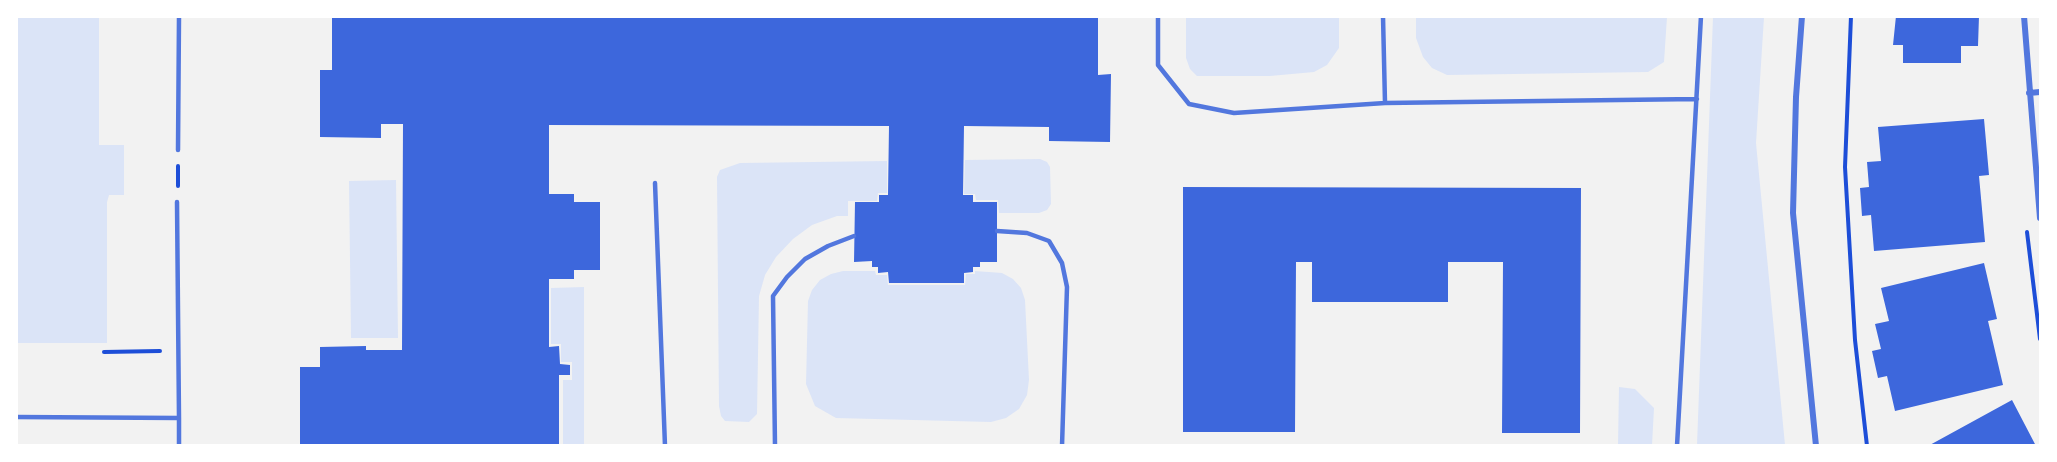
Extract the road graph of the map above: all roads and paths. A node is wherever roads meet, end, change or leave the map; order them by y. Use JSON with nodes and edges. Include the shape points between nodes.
{"nodes":[{"id":1,"x":178,"y":16,"type":"edge"},
{"id":2,"x":1158,"y":16,"type":"edge"},
{"id":3,"x":1383,"y":16,"type":"edge"},
{"id":4,"x":1701,"y":16,"type":"edge"},
{"id":5,"x":1802,"y":16,"type":"edge"},
{"id":6,"x":1851,"y":16,"type":"edge"},
{"id":7,"x":2024,"y":16,"type":"edge"},
{"id":8,"x":2040,"y":92,"type":"edge"},
{"id":9,"x":2029,"y":93,"type":"junction"},
{"id":10,"x":1697,"y":99,"type":"junction"},
{"id":11,"x":1385,"y":103,"type":"junction"},
{"id":12,"x":178,"y":150,"type":"joint"},
{"id":13,"x":655,"y":183,"type":"dead end"},
{"id":14,"x":177,"y":202,"type":"joint"},
{"id":15,"x":2040,"y":218,"type":"edge"},
{"id":16,"x":997,"y":231,"type":"dead end"},
{"id":17,"x":854,"y":236,"type":"dead end"},
{"id":18,"x":178,"y":351,"type":"junction"},
{"id":19,"x":104,"y":352,"type":"dead end"},
{"id":20,"x":16,"y":417,"type":"edge"},
{"id":21,"x":179,"y":418,"type":"junction"},
{"id":22,"x":179,"y":446,"type":"edge"},
{"id":23,"x":665,"y":446,"type":"edge"},
{"id":24,"x":775,"y":446,"type":"edge"},
{"id":25,"x":1062,"y":446,"type":"edge"},
{"id":26,"x":1677,"y":446,"type":"edge"},
{"id":27,"x":1816,"y":446,"type":"edge"},
{"id":28,"x":1867,"y":446,"type":"edge"}],
"edges":[{"from":1,"to":12,"type":"lane"},
{"from":2,"to":11,"type":"lane","via":[[1158,65],[1189,104],[1234,113]]},
{"from":3,"to":11,"type":"lane"},
{"from":4,"to":10,"type":"lane"},
{"from":5,"to":27,"type":"street","via":[[1793,213]]},
{"from":6,"to":28,"type":"path","via":[[1845,167],[1855,340]]},
{"from":7,"to":9,"type":"street"},
{"from":8,"to":9,"type":"street"},
{"from":9,"to":15,"type":"street"},
{"from":10,"to":11,"type":"lane"},
{"from":10,"to":26,"type":"lane"},
{"from":12,"to":14,"type":"path"},
{"from":13,"to":23,"type":"lane"},
{"from":14,"to":18,"type":"lane"},
{"from":16,"to":25,"type":"lane","via":[[1027,233],[1049,241],[1062,263],[1067,287]]},
{"from":17,"to":24,"type":"lane","via":[[805,259],[773,296]]},
{"from":18,"to":19,"type":"path"},
{"from":18,"to":21,"type":"lane"},
{"from":20,"to":21,"type":"lane"},
{"from":21,"to":22,"type":"lane"}]}
